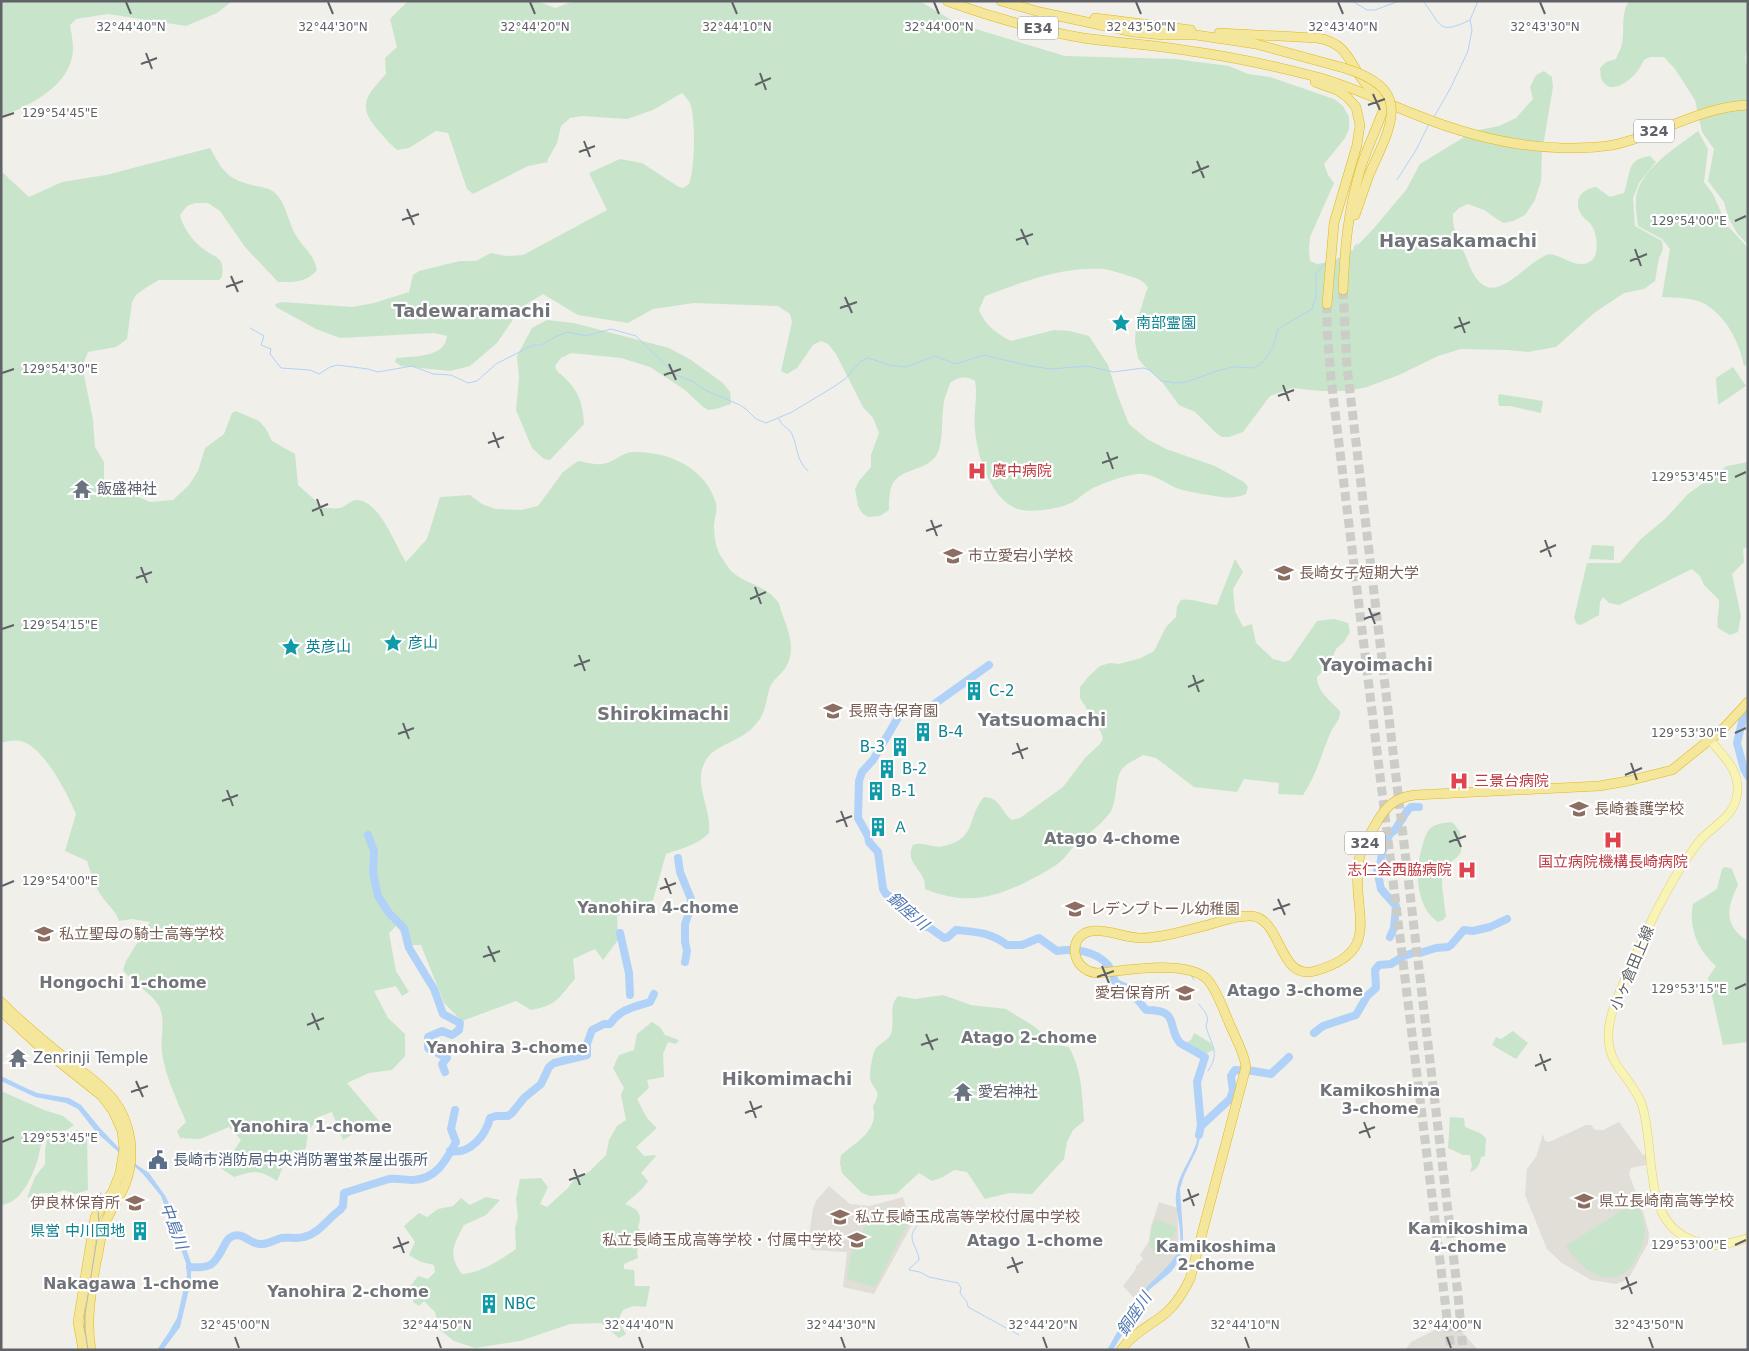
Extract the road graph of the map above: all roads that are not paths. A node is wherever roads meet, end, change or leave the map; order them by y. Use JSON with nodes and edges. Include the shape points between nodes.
{"nodes":[{"id":1,"x":947,"y":1,"type":"edge"},
{"id":2,"x":1001,"y":1,"type":"edge"},
{"id":3,"x":1067,"y":18,"type":"junction"},
{"id":4,"x":1250,"y":62,"type":"junction"},
{"id":5,"x":1386,"y":102,"type":"junction"},
{"id":6,"x":1746,"y":105,"type":"edge"},
{"id":7,"x":1400,"y":108,"type":"junction"},
{"id":8,"x":1382,"y":114,"type":"junction"},
{"id":9,"x":1348,"y":204,"type":"junction"},
{"id":10,"x":1343,"y":290,"type":"tunnel mouth"},
{"id":11,"x":1327,"y":304,"type":"tunnel mouth"},
{"id":12,"x":1748,"y":702,"type":"edge"},
{"id":13,"x":1710,"y":740,"type":"junction"},
{"id":14,"x":1,"y":1002,"type":"edge"},
{"id":15,"x":5,"y":1012,"type":"edge"},
{"id":16,"x":72,"y":1067,"type":"junction"},
{"id":17,"x":1748,"y":1238,"type":"edge"},
{"id":18,"x":83,"y":1350,"type":"edge"},
{"id":19,"x":91,"y":1350,"type":"edge"},
{"id":20,"x":1122,"y":1350,"type":"edge"}],
"edges":[{"from":1,"to":4,"type":"highway","number":"E34","via":[[1001,19],[1084,38]]},
{"from":2,"to":3,"type":"highway","number":"E34"},
{"from":3,"to":5,"type":"highway","via":[[1079,16],[1192,30],[1326,40],[1341,47],[1365,85]]},
{"from":3,"to":9,"type":"highway","number":"E34","bridge":true,"via":[[1134,32],[1196,35],[1256,44],[1344,68],[1377,82],[1390,102],[1392,116],[1369,175]]},
{"from":4,"to":5,"type":"highway","via":[[1341,84]]},
{"from":4,"to":9,"type":"highway","via":[[1332,88],[1354,104],[1360,132]]},
{"from":5,"to":7,"type":"highway","number":"324"},
{"from":5,"to":8,"type":"highway"},
{"from":5,"to":9,"type":"highway","via":[[1358,161]]},
{"from":6,"to":7,"type":"highway","number":"324","via":[[1694,115],[1624,142],[1563,148],[1528,146],[1490,138],[1440,124]]},
{"from":7,"to":8,"type":"highway","via":[[1388,108]]},
{"from":8,"to":9,"type":"highway"},
{"from":9,"to":10,"type":"highway"},
{"from":9,"to":11,"type":"highway","via":[[1333,245]]},
{"from":12,"to":13,"type":"highway","number":"324"},
{"from":13,"to":17,"type":"main road","name":"小ヶ倉田上線","via":[[1734,769],[1738,788],[1736,801],[1730,813],[1699,842],[1665,895],[1618,995],[1608,1027],[1609,1044],[1616,1063],[1631,1082],[1641,1103],[1655,1195],[1672,1227],[1699,1243],[1716,1245]]},
{"from":13,"to":20,"type":"highway","number":"324","via":[[1672,770],[1614,784],[1415,795],[1394,801],[1380,816],[1360,855],[1359,940],[1347,956],[1315,971],[1302,971],[1291,964],[1268,925],[1252,916],[1146,938],[1093,931],[1080,938],[1075,951],[1078,963],[1093,973],[1184,968],[1205,977],[1214,989],[1241,1048],[1246,1070],[1190,1279],[1173,1306],[1139,1330]]},
{"from":14,"to":15,"type":"highway"},
{"from":15,"to":16,"type":"highway","via":[[38,1045]]},
{"from":16,"to":18,"type":"highway","via":[[113,1111],[122,1131],[124,1149],[116,1186],[95,1216],[78,1322]]},
{"from":16,"to":19,"type":"highway","via":[[114,1100],[129,1132],[132,1149],[125,1185],[107,1217],[101,1239],[90,1304]]}]}
